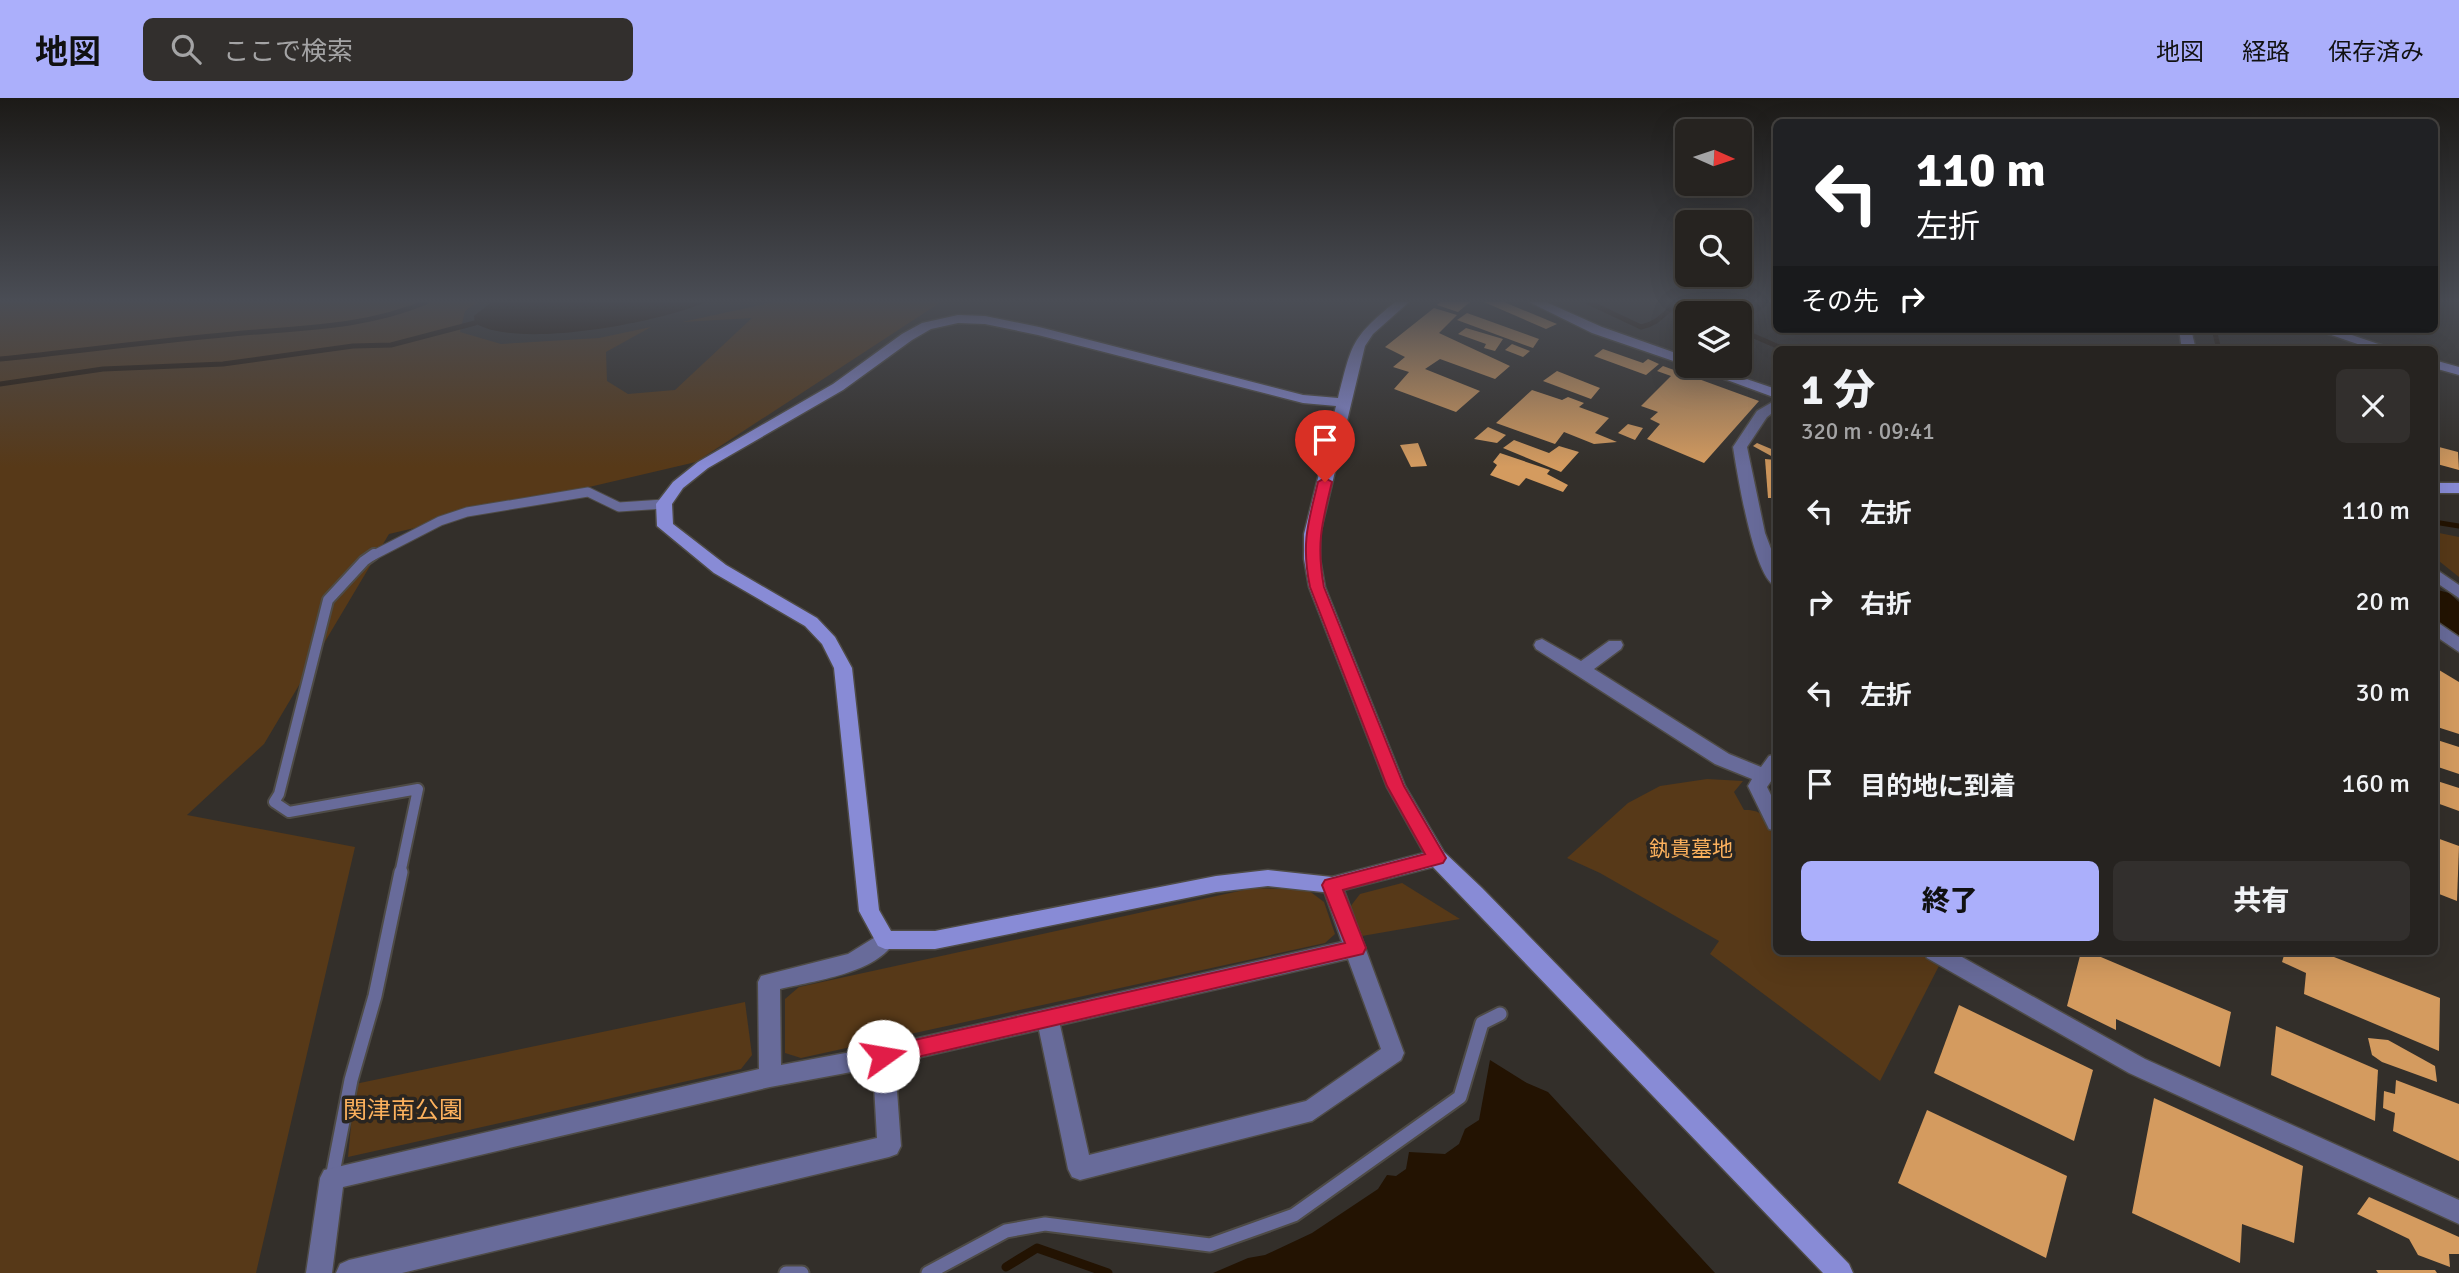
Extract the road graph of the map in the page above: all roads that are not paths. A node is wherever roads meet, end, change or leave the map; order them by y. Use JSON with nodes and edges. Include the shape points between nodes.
{"nodes":[{"id":1,"x":880,"y":357,"type":"edge"},
{"id":2,"x":1139,"y":357,"type":"edge"},
{"id":3,"x":1355,"y":357,"type":"edge"},
{"id":4,"x":2438,"y":365,"type":"edge"},
{"id":5,"x":2459,"y":371,"type":"edge"},
{"id":6,"x":1730,"y":378,"type":"edge"},
{"id":7,"x":1773,"y":393,"type":"edge"},
{"id":8,"x":1344,"y":403,"type":"junction"},
{"id":9,"x":1773,"y":406,"type":"edge"},
{"id":10,"x":2438,"y":488,"type":"edge"},
{"id":11,"x":2459,"y":488,"type":"edge"},
{"id":12,"x":664,"y":504,"type":"junction"},
{"id":13,"x":1773,"y":573,"type":"edge"},
{"id":14,"x":2438,"y":576,"type":"edge"},
{"id":15,"x":2459,"y":593,"type":"edge"},
{"id":16,"x":2438,"y":629,"type":"edge"},
{"id":17,"x":1542,"y":645,"type":"dead end"},
{"id":18,"x":1615,"y":645,"type":"dead end"},
{"id":19,"x":2459,"y":646,"type":"edge"},
{"id":20,"x":1581,"y":670,"type":"junction"},
{"id":21,"x":1773,"y":765,"type":"edge"},
{"id":22,"x":1764,"y":776,"type":"junction"},
{"id":23,"x":1773,"y":818,"type":"edge"},
{"id":24,"x":1437,"y":858,"type":"junction"},
{"id":25,"x":1332,"y":885,"type":"junction"},
{"id":26,"x":885,"y":940,"type":"junction"},
{"id":27,"x":1357,"y":948,"type":"junction"},
{"id":28,"x":1939,"y":955,"type":"edge"},
{"id":29,"x":1500,"y":1014,"type":"dead end"},
{"id":30,"x":1048,"y":1019,"type":"junction"},
{"id":31,"x":883,"y":1056,"type":"junction"},
{"id":32,"x":770,"y":1077,"type":"junction"},
{"id":33,"x":332,"y":1178,"type":"junction"},
{"id":34,"x":2459,"y":1212,"type":"edge"},
{"id":35,"x":319,"y":1273,"type":"edge"},
{"id":36,"x":349,"y":1273,"type":"edge"},
{"id":37,"x":786,"y":1273,"type":"edge"},
{"id":38,"x":802,"y":1273,"type":"edge"},
{"id":39,"x":928,"y":1273,"type":"edge"},
{"id":40,"x":1840,"y":1273,"type":"edge"}],
"edges":[{"from":1,"to":12,"type":"street","via":[[838,387],[703,465],[678,485]]},
{"from":2,"to":8,"type":"street","via":[[1303,399]]},
{"from":3,"to":8,"type":"street"},
{"from":4,"to":5,"type":"street"},
{"from":6,"to":7,"type":"street"},
{"from":8,"to":24,"type":"street","via":[[1312,534],[1311,559],[1328,618],[1396,786]]},
{"from":9,"to":13,"type":"street","via":[[1762,414],[1740,447],[1757,533]]},
{"from":10,"to":11,"type":"street"},
{"from":12,"to":26,"type":"street","via":[[665,526],[720,569],[811,622],[829,641],[843,668],[869,911]]},
{"from":12,"to":33,"type":"lane","via":[[629,508],[611,505],[588,492],[467,512],[411,533],[372,556],[328,600],[274,802],[289,812],[418,789]]},
{"from":14,"to":15,"type":"street"},
{"from":16,"to":19,"type":"street"},
{"from":17,"to":20,"type":"street"},
{"from":18,"to":20,"type":"street"},
{"from":20,"to":22,"type":"street","via":[[1722,760]]},
{"from":21,"to":22,"type":"street"},
{"from":22,"to":23,"type":"street","via":[[1756,786]]},
{"from":24,"to":25,"type":"street"},
{"from":24,"to":40,"type":"street"},
{"from":25,"to":26,"type":"street","via":[[1268,878],[1216,884],[935,940]]},
{"from":25,"to":27,"type":"street"},
{"from":26,"to":32,"type":"street","via":[[854,962],[769,982]]},
{"from":27,"to":30,"type":"street"},
{"from":27,"to":30,"type":"street","via":[[1393,1053],[1312,1110],[1080,1169]]},
{"from":28,"to":34,"type":"street","via":[[2137,1066]]},
{"from":29,"to":39,"type":"lane","via":[[1482,1023],[1460,1097],[1294,1215],[1210,1245],[1045,1224],[1006,1231]]},
{"from":30,"to":31,"type":"street"},
{"from":31,"to":32,"type":"street"},
{"from":31,"to":36,"type":"street","via":[[890,1146]]},
{"from":32,"to":33,"type":"street"},
{"from":33,"to":35,"type":"street"},
{"from":37,"to":38,"type":"lane"}]}
